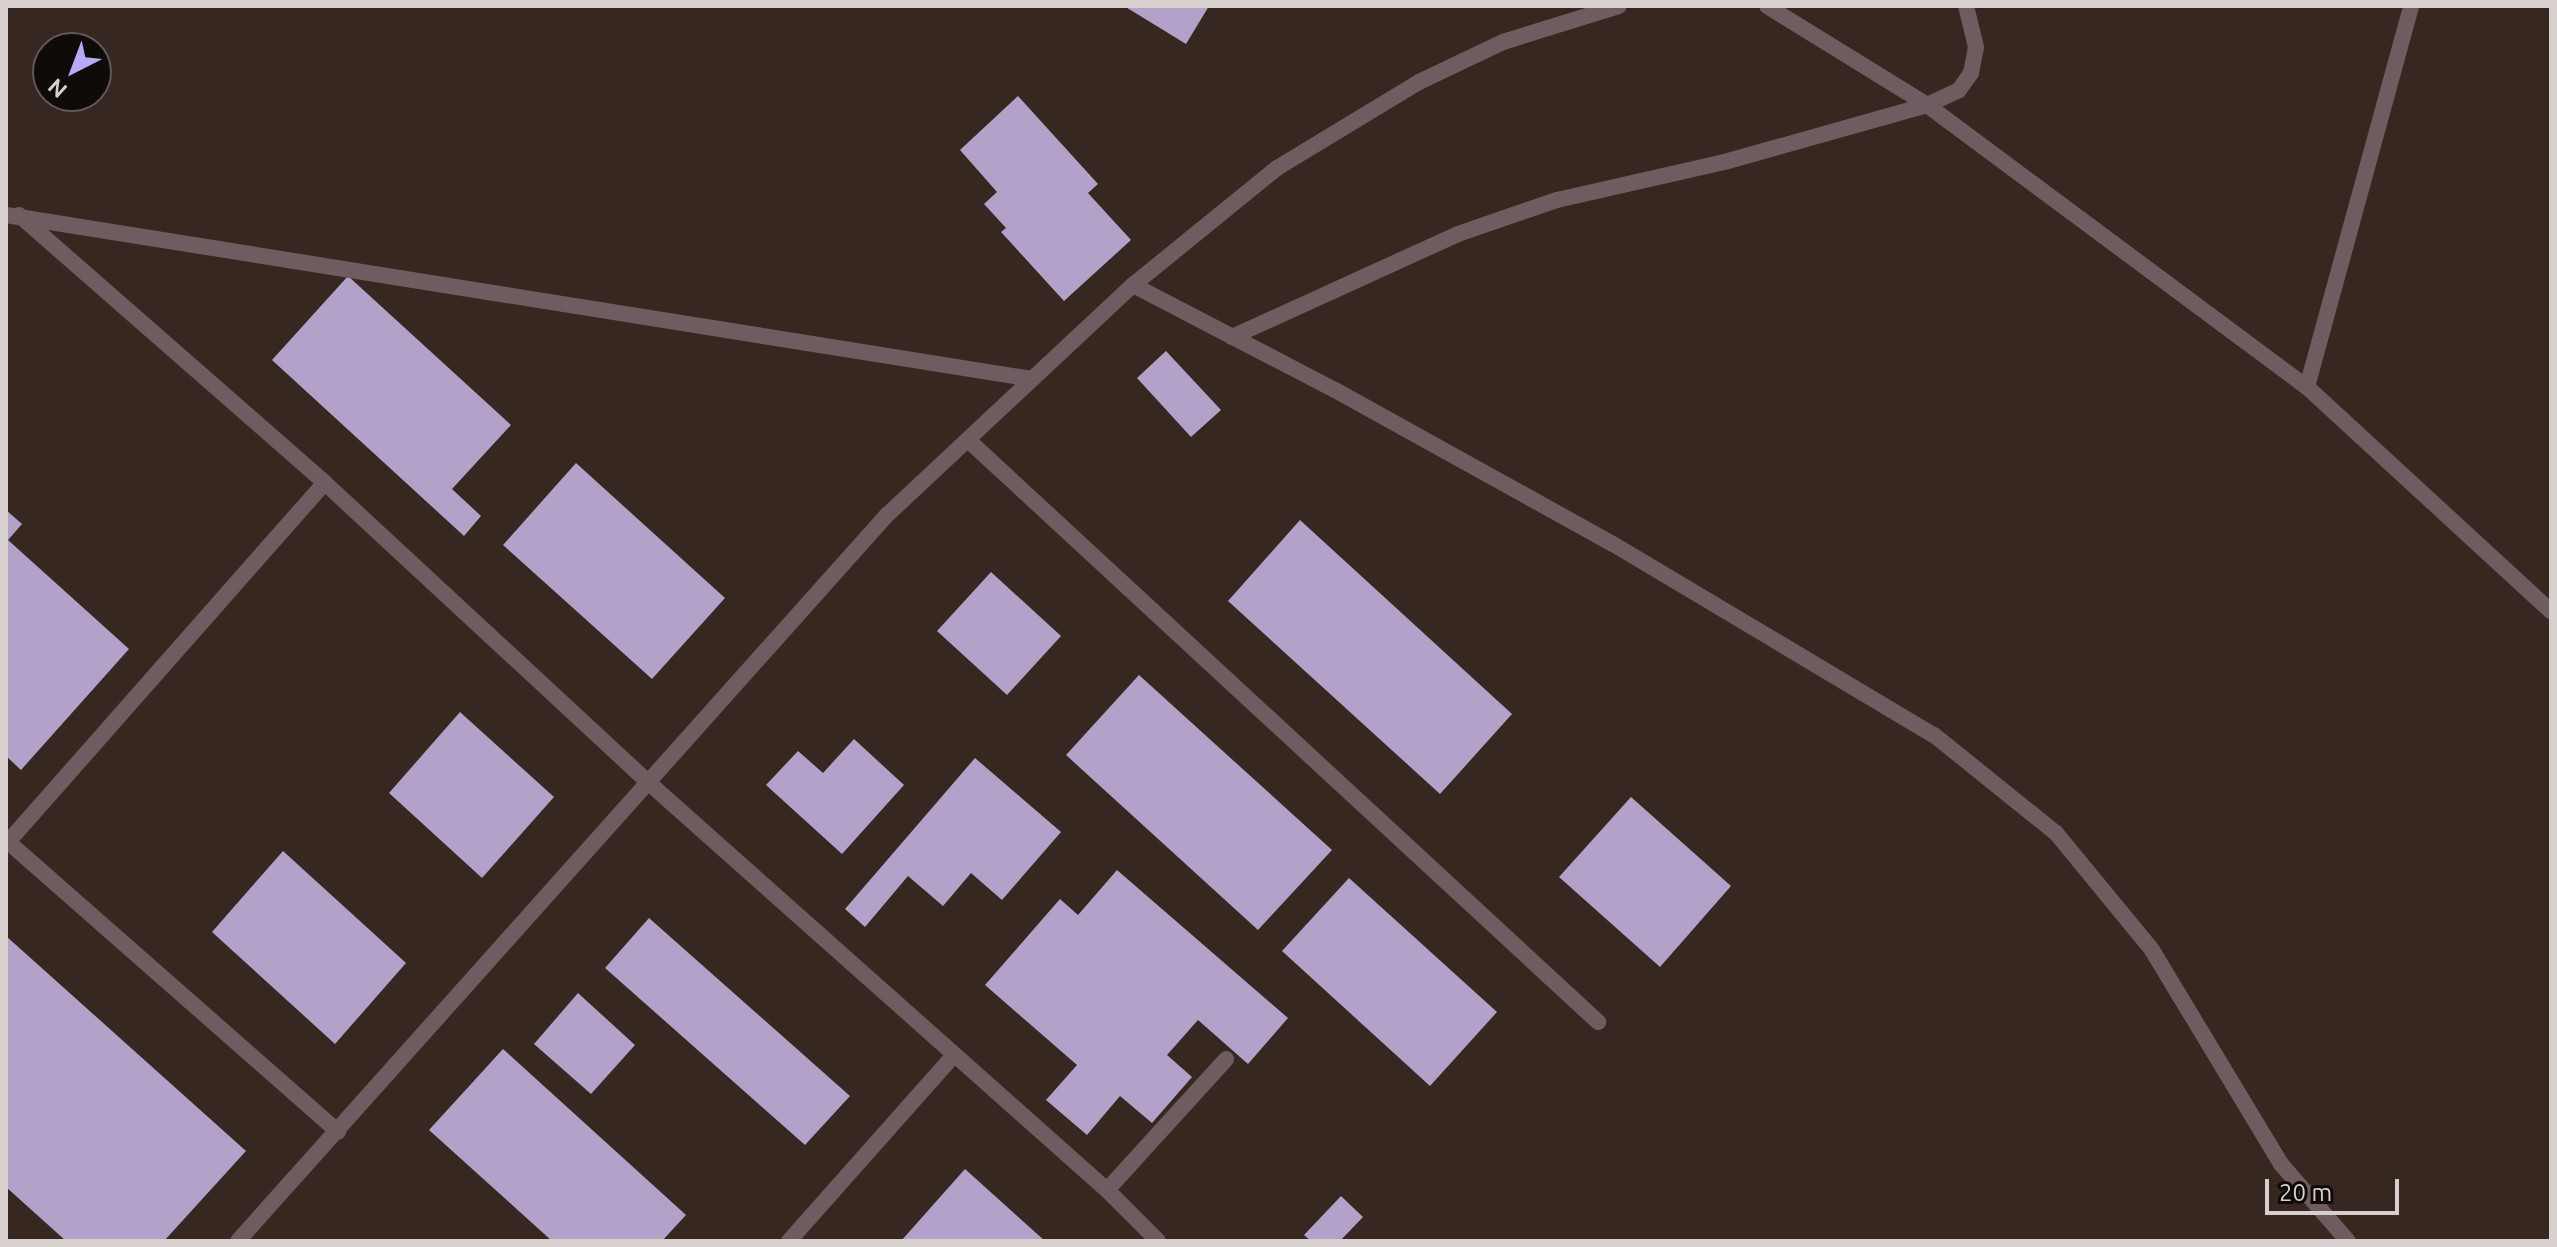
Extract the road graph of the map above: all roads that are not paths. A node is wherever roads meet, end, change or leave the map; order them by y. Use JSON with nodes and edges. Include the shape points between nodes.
{"nodes":[{"id":1,"x":1619,"y":6,"type":"edge"},
{"id":2,"x":1767,"y":6,"type":"edge"},
{"id":3,"x":1966,"y":6,"type":"edge"},
{"id":4,"x":2411,"y":6,"type":"edge"},
{"id":5,"x":1927,"y":105,"type":"junction"},
{"id":6,"x":12,"y":215,"type":"edge"},
{"id":7,"x":1133,"y":285,"type":"junction"},
{"id":8,"x":1232,"y":337,"type":"junction"},
{"id":9,"x":1032,"y":379,"type":"junction"},
{"id":10,"x":2307,"y":387,"type":"junction"},
{"id":11,"x":968,"y":440,"type":"junction"},
{"id":12,"x":325,"y":483,"type":"junction"},
{"id":13,"x":2551,"y":611,"type":"edge"},
{"id":14,"x":649,"y":783,"type":"junction"},
{"id":15,"x":7,"y":841,"type":"edge"},
{"id":16,"x":1598,"y":1022,"type":"dead end"},
{"id":17,"x":953,"y":1056,"type":"junction"},
{"id":18,"x":1226,"y":1059,"type":"dead end"},
{"id":19,"x":338,"y":1132,"type":"junction"},
{"id":20,"x":1107,"y":1190,"type":"junction"},
{"id":21,"x":238,"y":1241,"type":"edge"},
{"id":22,"x":789,"y":1241,"type":"edge"},
{"id":23,"x":1158,"y":1241,"type":"edge"},
{"id":24,"x":2348,"y":1241,"type":"edge"}],
"edges":[{"from":1,"to":7,"type":"street","via":[[1503,42],[1419,82],[1277,168]]},
{"from":2,"to":5,"type":"street"},
{"from":3,"to":5,"type":"street","via":[[1976,47],[1971,73],[1959,90]]},
{"from":4,"to":10,"type":"street"},
{"from":5,"to":8,"type":"street","via":[[1728,161],[1557,200],[1458,234]]},
{"from":5,"to":10,"type":"street"},
{"from":6,"to":9,"type":"street"},
{"from":6,"to":12,"type":"street"},
{"from":7,"to":8,"type":"street"},
{"from":7,"to":9,"type":"street"},
{"from":8,"to":24,"type":"street","via":[[1613,544],[1934,735],[2056,833],[2152,950],[2281,1164]]},
{"from":9,"to":11,"type":"street"},
{"from":10,"to":13,"type":"street"},
{"from":11,"to":14,"type":"street","via":[[887,515]]},
{"from":11,"to":16,"type":"street"},
{"from":12,"to":14,"type":"street"},
{"from":12,"to":15,"type":"street"},
{"from":14,"to":17,"type":"street"},
{"from":14,"to":19,"type":"street"},
{"from":15,"to":19,"type":"street"},
{"from":17,"to":20,"type":"street"},
{"from":17,"to":22,"type":"street"},
{"from":18,"to":20,"type":"street"},
{"from":19,"to":21,"type":"street"},
{"from":20,"to":23,"type":"street"}]}
